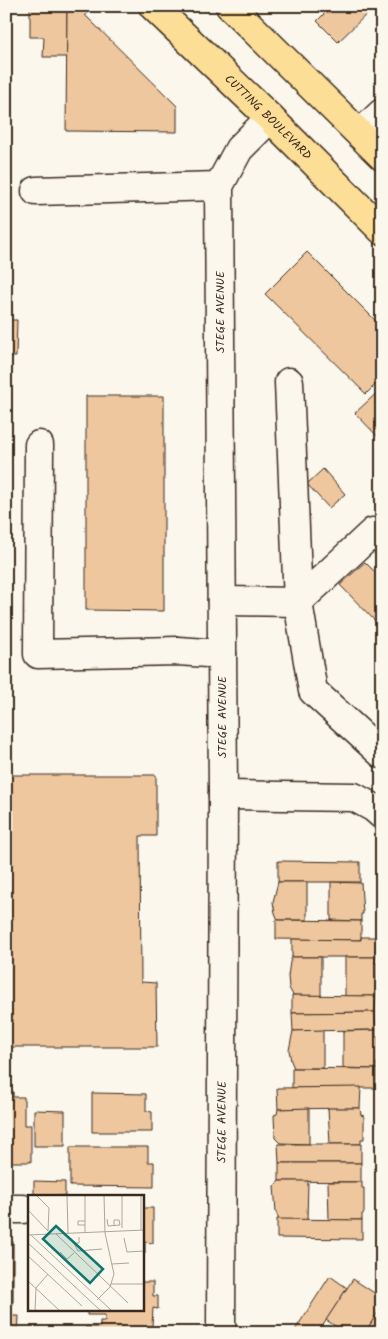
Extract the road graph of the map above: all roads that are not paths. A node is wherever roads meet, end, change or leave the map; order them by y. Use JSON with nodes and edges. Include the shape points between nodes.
{"nodes":[{"id":1,"x":153,"y":6,"type":"edge"},
{"id":2,"x":230,"y":6,"type":"edge"},
{"id":3,"x":382,"y":113,"type":"edge"},
{"id":4,"x":270,"y":118,"type":"junction"},
{"id":5,"x":360,"y":134,"type":"junction"},
{"id":6,"x":382,"y":156,"type":"edge"},
{"id":7,"x":219,"y":186,"type":"junction"},
{"id":8,"x":36,"y":192,"type":"dead end"},
{"id":9,"x":382,"y":230,"type":"edge"},
{"id":10,"x":289,"y":382,"type":"dead end"},
{"id":11,"x":39,"y":445,"type":"dead end"},
{"id":12,"x":382,"y":540,"type":"edge"},
{"id":13,"x":222,"y":601,"type":"junction"},
{"id":14,"x":298,"y":602,"type":"junction"},
{"id":15,"x":222,"y":654,"type":"junction"},
{"id":16,"x":382,"y":754,"type":"edge"},
{"id":17,"x":223,"y":795,"type":"junction"},
{"id":18,"x":382,"y":815,"type":"edge"},
{"id":19,"x":222,"y":1333,"type":"edge"}],
"edges":[{"from":1,"to":4,"type":"main road","name":"CUTTING BOULEVARD"},
{"from":2,"to":5,"type":"main road"},
{"from":3,"to":5,"type":"street"},
{"from":4,"to":7,"type":"street","name":"STEGE AVENUE","via":[[240,149]]},
{"from":4,"to":9,"type":"main road","name":"CUTTING BOULEVARD"},
{"from":5,"to":6,"type":"main road"},
{"from":7,"to":8,"type":"street"},
{"from":7,"to":13,"type":"street","name":"STEGE AVENUE"},
{"from":10,"to":14,"type":"street"},
{"from":11,"to":15,"type":"street","via":[[38,654],[178,651]]},
{"from":12,"to":14,"type":"street","via":[[373,532]]},
{"from":13,"to":14,"type":"street"},
{"from":13,"to":15,"type":"street","name":"STEGE AVENUE"},
{"from":14,"to":16,"type":"street","via":[[313,691]]},
{"from":15,"to":17,"type":"street","name":"STEGE AVENUE"},
{"from":17,"to":18,"type":"street","via":[[354,797]]},
{"from":17,"to":19,"type":"street","name":"STEGE AVENUE"}]}
